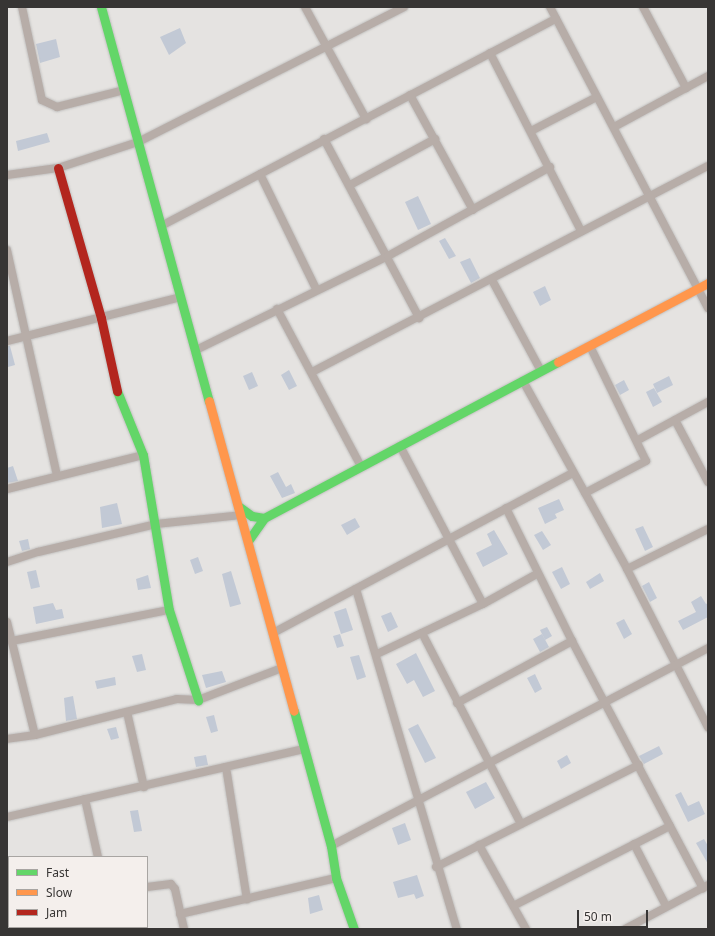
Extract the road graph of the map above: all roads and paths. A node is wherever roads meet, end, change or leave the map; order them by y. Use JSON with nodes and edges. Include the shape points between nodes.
{"nodes":[{"id":1,"x":22,"y":7,"type":"edge"},
{"id":2,"x":101,"y":7,"type":"edge"},
{"id":3,"x":305,"y":7,"type":"edge"},
{"id":4,"x":404,"y":7,"type":"edge"},
{"id":5,"x":550,"y":7,"type":"edge"},
{"id":6,"x":643,"y":7,"type":"edge"},
{"id":7,"x":556,"y":19,"type":"junction"},
{"id":8,"x":326,"y":47,"type":"junction"},
{"id":9,"x":490,"y":53,"type":"junction"},
{"id":10,"x":708,"y":76,"type":"edge"},
{"id":11,"x":686,"y":88,"type":"junction"},
{"id":12,"x":124,"y":90,"type":"junction"},
{"id":13,"x":410,"y":95,"type":"junction"},
{"id":14,"x":596,"y":97,"type":"junction"},
{"id":15,"x":366,"y":120,"type":"junction"},
{"id":16,"x":614,"y":127,"type":"junction"},
{"id":17,"x":531,"y":131,"type":"junction"},
{"id":18,"x":324,"y":139,"type":"junction"},
{"id":19,"x":435,"y":139,"type":"junction"},
{"id":20,"x":138,"y":142,"type":"junction"},
{"id":21,"x":708,"y":166,"type":"edge"},
{"id":22,"x":550,"y":167,"type":"junction"},
{"id":23,"x":58,"y":168,"type":"junction"},
{"id":24,"x":260,"y":174,"type":"junction"},
{"id":25,"x":7,"y":175,"type":"edge"},
{"id":26,"x":350,"y":185,"type":"junction"},
{"id":27,"x":648,"y":198,"type":"junction"},
{"id":28,"x":473,"y":210,"type":"junction"},
{"id":29,"x":161,"y":226,"type":"junction"},
{"id":30,"x":581,"y":231,"type":"junction"},
{"id":31,"x":7,"y":250,"type":"edge"},
{"id":32,"x":388,"y":256,"type":"junction"},
{"id":33,"x":492,"y":280,"type":"junction"},
{"id":34,"x":708,"y":283,"type":"edge"},
{"id":35,"x":316,"y":289,"type":"junction"},
{"id":36,"x":698,"y":289,"type":"junction"},
{"id":37,"x":181,"y":298,"type":"junction"},
{"id":38,"x":277,"y":308,"type":"junction"},
{"id":39,"x":708,"y":308,"type":"edge"},
{"id":40,"x":101,"y":318,"type":"junction"},
{"id":41,"x":419,"y":318,"type":"junction"},
{"id":42,"x":25,"y":336,"type":"junction"},
{"id":43,"x":7,"y":341,"type":"edge"},
{"id":44,"x":590,"y":346,"type":"junction"},
{"id":45,"x":196,"y":350,"type":"junction"},
{"id":46,"x":312,"y":372,"type":"junction"},
{"id":47,"x":541,"y":372,"type":"junction"},
{"id":48,"x":523,"y":381,"type":"junction"},
{"id":49,"x":708,"y":402,"type":"edge"},
{"id":50,"x":675,"y":420,"type":"junction"},
{"id":51,"x":638,"y":440,"type":"junction"},
{"id":52,"x":400,"y":446,"type":"junction"},
{"id":53,"x":143,"y":455,"type":"junction"},
{"id":54,"x":361,"y":466,"type":"junction"},
{"id":55,"x":573,"y":473,"type":"junction"},
{"id":56,"x":57,"y":476,"type":"junction"},
{"id":57,"x":708,"y":482,"type":"edge"},
{"id":58,"x":7,"y":489,"type":"edge"},
{"id":59,"x":584,"y":494,"type":"junction"},
{"id":60,"x":506,"y":508,"type":"junction"},
{"id":61,"x":239,"y":510,"type":"junction"},
{"id":62,"x":264,"y":518,"type":"junction"},
{"id":63,"x":156,"y":524,"type":"junction"},
{"id":64,"x":708,"y":528,"type":"edge"},
{"id":65,"x":449,"y":539,"type":"junction"},
{"id":66,"x":248,"y":541,"type":"junction"},
{"id":67,"x":7,"y":562,"type":"edge"},
{"id":68,"x":627,"y":569,"type":"junction"},
{"id":69,"x":536,"y":574,"type":"junction"},
{"id":70,"x":356,"y":589,"type":"junction"},
{"id":71,"x":483,"y":604,"type":"junction"},
{"id":72,"x":169,"y":610,"type":"junction"},
{"id":73,"x":7,"y":622,"type":"edge"},
{"id":74,"x":273,"y":633,"type":"junction"},
{"id":75,"x":422,"y":633,"type":"junction"},
{"id":76,"x":12,"y":641,"type":"junction"},
{"id":77,"x":572,"y":642,"type":"junction"},
{"id":78,"x":708,"y":648,"type":"edge"},
{"id":79,"x":377,"y":654,"type":"junction"},
{"id":80,"x":675,"y":665,"type":"junction"},
{"id":81,"x":282,"y":668,"type":"junction"},
{"id":82,"x":198,"y":700,"type":"junction"},
{"id":83,"x":604,"y":701,"type":"junction"},
{"id":84,"x":457,"y":703,"type":"junction"},
{"id":85,"x":127,"y":712,"type":"junction"},
{"id":86,"x":708,"y":727,"type":"edge"},
{"id":87,"x":35,"y":735,"type":"junction"},
{"id":88,"x":7,"y":739,"type":"edge"},
{"id":89,"x":304,"y":749,"type":"junction"},
{"id":90,"x":489,"y":762,"type":"junction"},
{"id":91,"x":639,"y":765,"type":"junction"},
{"id":92,"x":226,"y":767,"type":"junction"},
{"id":93,"x":144,"y":786,"type":"junction"},
{"id":94,"x":85,"y":800,"type":"junction"},
{"id":95,"x":418,"y":802,"type":"junction"},
{"id":96,"x":7,"y":818,"type":"edge"},
{"id":97,"x":521,"y":824,"type":"junction"},
{"id":98,"x":670,"y":826,"type":"junction"},
{"id":99,"x":634,"y":844,"type":"junction"},
{"id":100,"x":479,"y":845,"type":"junction"},
{"id":101,"x":331,"y":846,"type":"junction"},
{"id":102,"x":98,"y":856,"type":"edge"},
{"id":103,"x":436,"y":867,"type":"junction"},
{"id":104,"x":336,"y":878,"type":"junction"},
{"id":105,"x":705,"y":886,"type":"edge"},
{"id":106,"x":148,"y":888,"type":"edge"},
{"id":107,"x":247,"y":899,"type":"junction"},
{"id":108,"x":514,"y":905,"type":"junction"},
{"id":109,"x":666,"y":906,"type":"junction"},
{"id":110,"x":180,"y":914,"type":"junction"},
{"id":111,"x":184,"y":929,"type":"edge"},
{"id":112,"x":354,"y":929,"type":"edge"},
{"id":113,"x":456,"y":929,"type":"edge"},
{"id":114,"x":526,"y":929,"type":"edge"},
{"id":115,"x":625,"y":929,"type":"edge"}],
"edges":[{"from":1,"to":12,"type":"street","via":[[42,100],[57,107]]},
{"from":2,"to":12,"type":"street"},
{"from":3,"to":8,"type":"street"},
{"from":4,"to":8,"type":"street"},
{"from":5,"to":7,"type":"street"},
{"from":6,"to":11,"type":"street"},
{"from":7,"to":9,"type":"street"},
{"from":7,"to":14,"type":"street"},
{"from":8,"to":15,"type":"street"},
{"from":8,"to":20,"type":"street"},
{"from":9,"to":13,"type":"street"},
{"from":9,"to":17,"type":"street"},
{"from":10,"to":11,"type":"street"},
{"from":11,"to":16,"type":"street"},
{"from":12,"to":20,"type":"street"},
{"from":13,"to":15,"type":"street"},
{"from":13,"to":19,"type":"street"},
{"from":14,"to":16,"type":"street"},
{"from":14,"to":17,"type":"street"},
{"from":15,"to":18,"type":"street"},
{"from":16,"to":27,"type":"street"},
{"from":17,"to":22,"type":"street"},
{"from":18,"to":24,"type":"street"},
{"from":18,"to":26,"type":"street"},
{"from":19,"to":26,"type":"street"},
{"from":19,"to":28,"type":"street"},
{"from":20,"to":23,"type":"street"},
{"from":20,"to":29,"type":"street"},
{"from":21,"to":27,"type":"street"},
{"from":22,"to":28,"type":"street"},
{"from":22,"to":30,"type":"street"},
{"from":23,"to":25,"type":"street"},
{"from":23,"to":40,"type":"street"},
{"from":24,"to":29,"type":"street"},
{"from":24,"to":35,"type":"street"},
{"from":26,"to":32,"type":"street"},
{"from":27,"to":30,"type":"street"},
{"from":27,"to":36,"type":"street"},
{"from":28,"to":32,"type":"street"},
{"from":29,"to":37,"type":"street"},
{"from":30,"to":33,"type":"street"},
{"from":31,"to":42,"type":"street"},
{"from":32,"to":35,"type":"street"},
{"from":32,"to":41,"type":"street"},
{"from":33,"to":41,"type":"street"},
{"from":33,"to":47,"type":"street"},
{"from":34,"to":36,"type":"street"},
{"from":35,"to":38,"type":"street"},
{"from":36,"to":39,"type":"street"},
{"from":36,"to":44,"type":"street"},
{"from":37,"to":40,"type":"street"},
{"from":37,"to":45,"type":"street"},
{"from":38,"to":45,"type":"street"},
{"from":38,"to":46,"type":"street"},
{"from":40,"to":42,"type":"street"},
{"from":40,"to":53,"type":"street","via":[[116,387]]},
{"from":41,"to":46,"type":"street"},
{"from":42,"to":43,"type":"street"},
{"from":42,"to":56,"type":"street"},
{"from":44,"to":47,"type":"street"},
{"from":44,"to":51,"type":"street"},
{"from":45,"to":61,"type":"street"},
{"from":46,"to":54,"type":"street"},
{"from":47,"to":48,"type":"street"},
{"from":48,"to":52,"type":"street"},
{"from":48,"to":55,"type":"street"},
{"from":49,"to":50,"type":"street"},
{"from":50,"to":51,"type":"street"},
{"from":50,"to":57,"type":"street"},
{"from":51,"to":59,"type":"street","via":[[646,461]]},
{"from":52,"to":54,"type":"street"},
{"from":52,"to":65,"type":"street"},
{"from":53,"to":56,"type":"street"},
{"from":53,"to":63,"type":"street"},
{"from":54,"to":62,"type":"street"},
{"from":55,"to":59,"type":"street"},
{"from":55,"to":60,"type":"street"},
{"from":56,"to":58,"type":"street"},
{"from":59,"to":68,"type":"street"},
{"from":60,"to":65,"type":"street"},
{"from":60,"to":69,"type":"street"},
{"from":61,"to":62,"type":"street"},
{"from":61,"to":63,"type":"street"},
{"from":61,"to":66,"type":"street"},
{"from":62,"to":66,"type":"street"},
{"from":63,"to":67,"type":"street","via":[[38,552]]},
{"from":63,"to":72,"type":"street"},
{"from":64,"to":68,"type":"street"},
{"from":65,"to":70,"type":"street"},
{"from":65,"to":71,"type":"street"},
{"from":66,"to":74,"type":"street"},
{"from":68,"to":80,"type":"street"},
{"from":69,"to":71,"type":"street"},
{"from":69,"to":77,"type":"street"},
{"from":70,"to":74,"type":"street"},
{"from":70,"to":79,"type":"street"},
{"from":71,"to":75,"type":"street"},
{"from":72,"to":76,"type":"street"},
{"from":72,"to":82,"type":"street"},
{"from":73,"to":76,"type":"street"},
{"from":74,"to":81,"type":"street"},
{"from":75,"to":79,"type":"street"},
{"from":75,"to":84,"type":"street"},
{"from":76,"to":87,"type":"street"},
{"from":77,"to":83,"type":"street"},
{"from":77,"to":84,"type":"street"},
{"from":78,"to":80,"type":"street"},
{"from":79,"to":95,"type":"street"},
{"from":80,"to":83,"type":"street"},
{"from":80,"to":86,"type":"street"},
{"from":81,"to":82,"type":"street"},
{"from":81,"to":89,"type":"street"},
{"from":82,"to":85,"type":"street","via":[[177,699]]},
{"from":83,"to":90,"type":"street"},
{"from":83,"to":91,"type":"street"},
{"from":84,"to":90,"type":"street"},
{"from":85,"to":87,"type":"street"},
{"from":85,"to":93,"type":"street"},
{"from":87,"to":88,"type":"street"},
{"from":89,"to":92,"type":"street"},
{"from":89,"to":101,"type":"street"},
{"from":90,"to":95,"type":"street"},
{"from":90,"to":97,"type":"street"},
{"from":91,"to":97,"type":"street"},
{"from":91,"to":98,"type":"street"},
{"from":92,"to":93,"type":"street"},
{"from":92,"to":107,"type":"street"},
{"from":93,"to":94,"type":"street"},
{"from":94,"to":96,"type":"street"},
{"from":94,"to":102,"type":"street"},
{"from":95,"to":101,"type":"street"},
{"from":95,"to":103,"type":"street"},
{"from":97,"to":100,"type":"street"},
{"from":98,"to":99,"type":"street"},
{"from":98,"to":105,"type":"street"},
{"from":99,"to":108,"type":"street"},
{"from":99,"to":109,"type":"street"},
{"from":100,"to":103,"type":"street"},
{"from":100,"to":108,"type":"street"},
{"from":101,"to":104,"type":"street"},
{"from":103,"to":113,"type":"street"},
{"from":104,"to":107,"type":"street"},
{"from":104,"to":112,"type":"street"},
{"from":105,"to":109,"type":"street"},
{"from":106,"to":110,"type":"street","via":[[171,884],[175,889]]},
{"from":107,"to":110,"type":"street"},
{"from":108,"to":114,"type":"street"},
{"from":109,"to":115,"type":"street"},
{"from":110,"to":111,"type":"street"}]}
